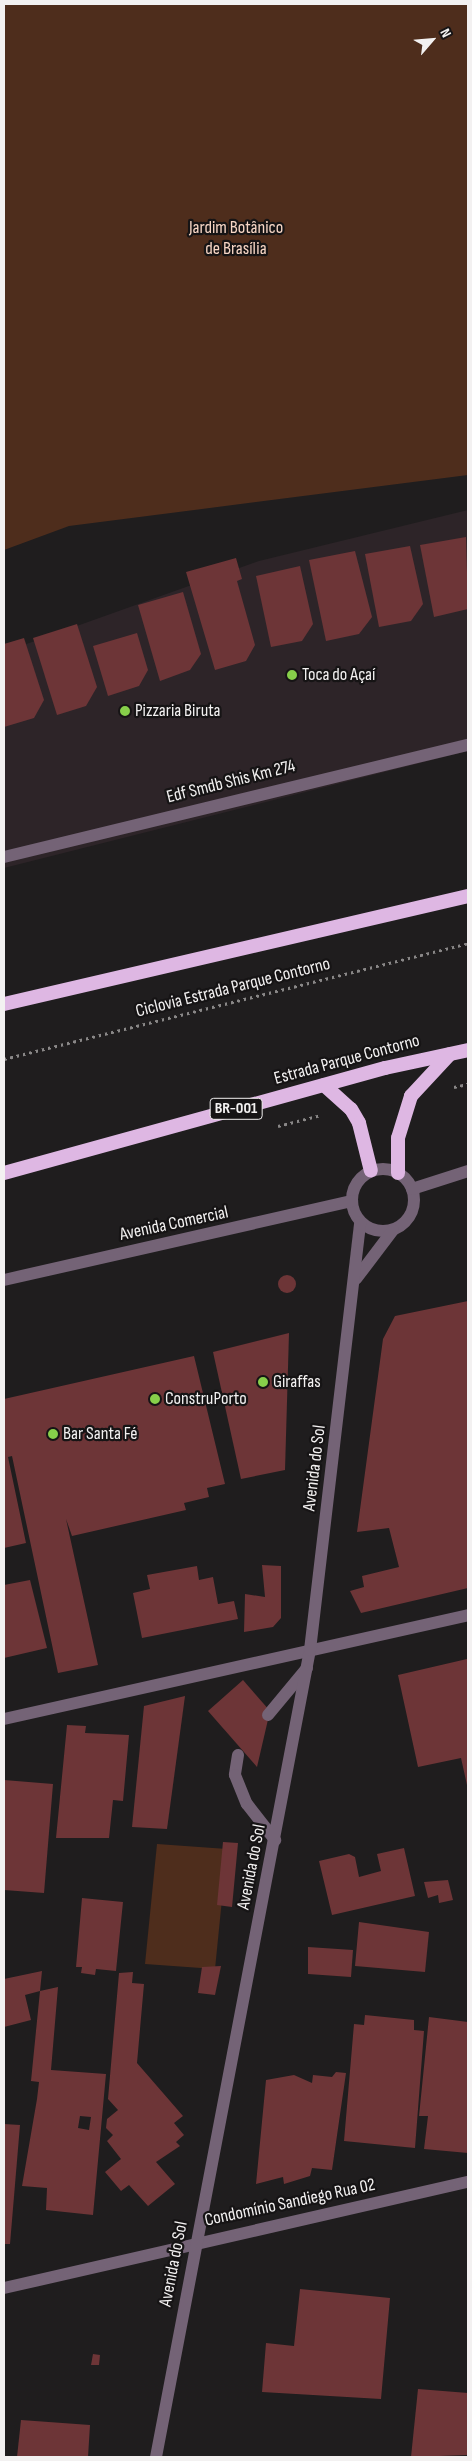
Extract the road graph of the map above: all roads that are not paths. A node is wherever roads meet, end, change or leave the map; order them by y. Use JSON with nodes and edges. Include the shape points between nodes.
{"nodes":[{"id":1,"x":468,"y":745,"type":"edge"},
{"id":2,"x":4,"y":856,"type":"edge"},
{"id":3,"x":468,"y":896,"type":"edge"},
{"id":4,"x":4,"y":1004,"type":"edge"},
{"id":5,"x":468,"y":1050,"type":"edge"},
{"id":6,"x":452,"y":1053,"type":"junction"},
{"id":7,"x":324,"y":1085,"type":"junction"},
{"id":8,"x":372,"y":1171,"type":"junction"},
{"id":9,"x":468,"y":1171,"type":"edge"},
{"id":10,"x":4,"y":1173,"type":"edge"},
{"id":11,"x":398,"y":1173,"type":"junction"},
{"id":12,"x":412,"y":1189,"type":"junction"},
{"id":13,"x":352,"y":1201,"type":"junction"},
{"id":14,"x":360,"y":1222,"type":"junction"},
{"id":15,"x":394,"y":1230,"type":"junction"},
{"id":16,"x":356,"y":1279,"type":"junction"},
{"id":17,"x":4,"y":1280,"type":"edge"},
{"id":18,"x":468,"y":1615,"type":"edge"},
{"id":19,"x":310,"y":1650,"type":"junction"},
{"id":20,"x":307,"y":1668,"type":"junction"},
{"id":21,"x":268,"y":1715,"type":"dead end"},
{"id":22,"x":4,"y":1719,"type":"edge"},
{"id":23,"x":238,"y":1756,"type":"dead end"},
{"id":24,"x":275,"y":1840,"type":"junction"},
{"id":25,"x":468,"y":2182,"type":"edge"},
{"id":26,"x":196,"y":2242,"type":"junction"},
{"id":27,"x":4,"y":2288,"type":"edge"},
{"id":28,"x":156,"y":2457,"type":"edge"}],
"edges":[{"from":1,"to":2,"type":"street","name":"Edf Smdb Shis Km 274"},
{"from":3,"to":4,"type":"highway"},
{"from":5,"to":6,"type":"highway","name":"Estrada Parque Contorno","number":"BR-001"},
{"from":6,"to":7,"type":"highway","name":"Estrada Parque Contorno","number":"BR-001"},
{"from":6,"to":11,"type":"highway","via":[[411,1096],[398,1138]]},
{"from":7,"to":8,"type":"highway","via":[[351,1109],[366,1138]]},
{"from":7,"to":10,"type":"highway","name":"Estrada Parque Contorno","number":"BR-001"},
{"from":8,"to":11,"type":"street"},
{"from":8,"to":13,"type":"street","via":[[357,1183]]},
{"from":9,"to":12,"type":"street"},
{"from":11,"to":12,"type":"street"},
{"from":12,"to":15,"type":"street","via":[[413,1208]]},
{"from":13,"to":14,"type":"street"},
{"from":13,"to":17,"type":"street","name":"Avenida Comercial"},
{"from":14,"to":15,"type":"street","via":[[376,1231]]},
{"from":14,"to":16,"type":"street","name":"Avenida do Sol"},
{"from":15,"to":16,"type":"street"},
{"from":16,"to":19,"type":"street","name":"Avenida do Sol"},
{"from":18,"to":19,"type":"street"},
{"from":19,"to":20,"type":"street","name":"Avenida do Sol"},
{"from":19,"to":22,"type":"street"},
{"from":20,"to":21,"type":"street"},
{"from":20,"to":24,"type":"street","name":"Avenida do Sol"},
{"from":23,"to":24,"type":"street","via":[[235,1775],[247,1804]]},
{"from":24,"to":26,"type":"street","name":"Avenida do Sol"},
{"from":25,"to":26,"type":"street","name":"Condomínio Sandiego Rua 02"},
{"from":26,"to":27,"type":"street","name":"Condomínio Sandiego Rua 02"},
{"from":26,"to":28,"type":"street","name":"Avenida do Sol"}]}
